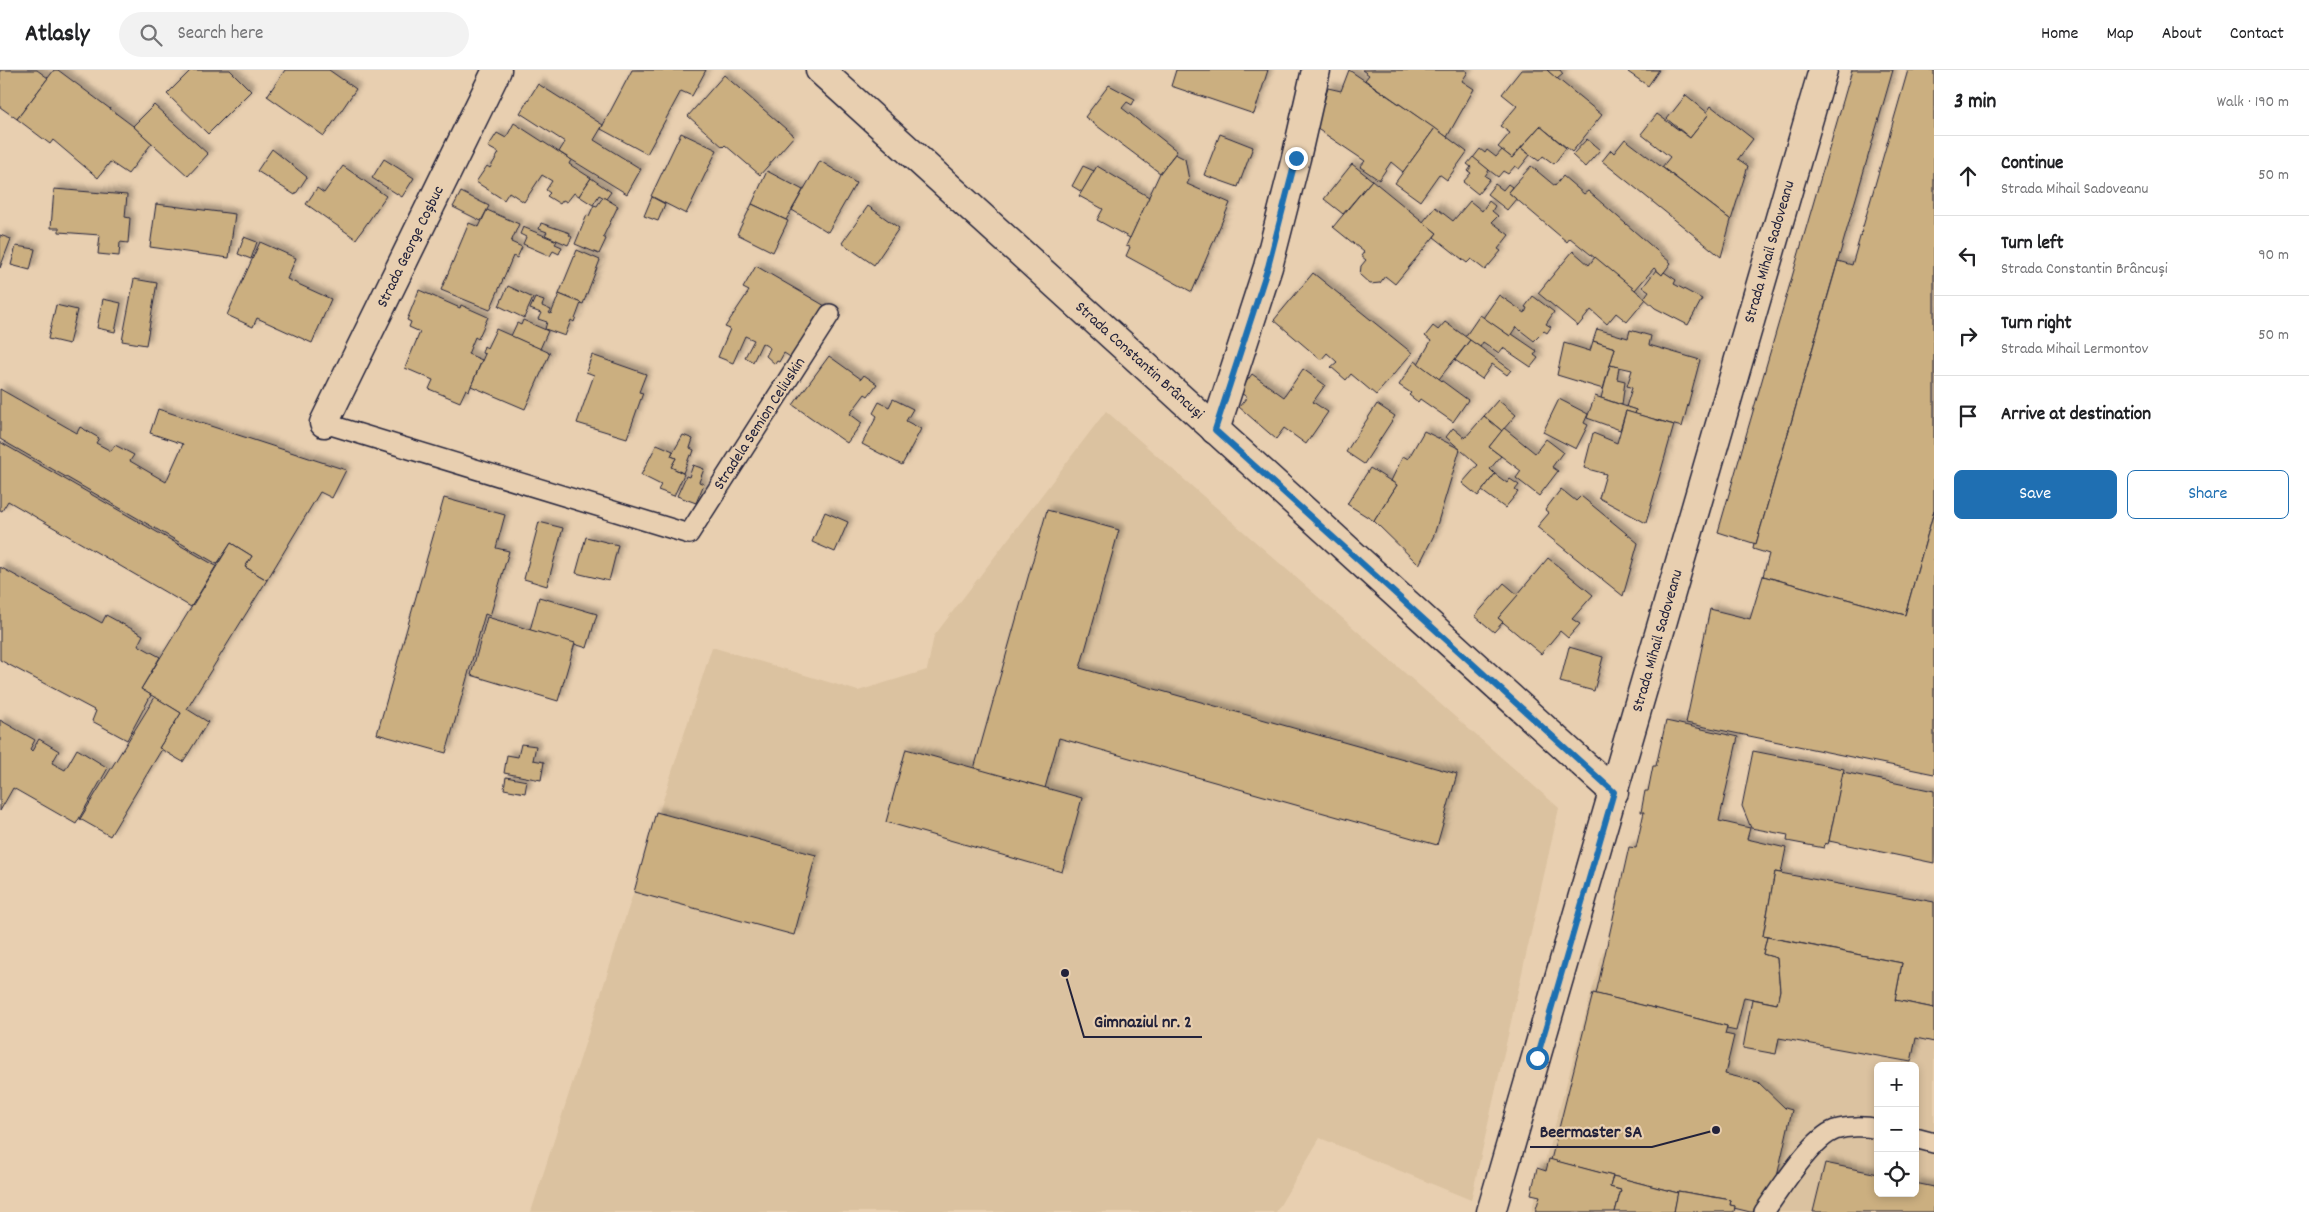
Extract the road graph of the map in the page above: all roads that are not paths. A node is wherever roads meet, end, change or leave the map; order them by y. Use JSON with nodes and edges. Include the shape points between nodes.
{"nodes":[{"id":1,"x":497,"y":70,"type":"edge"},
{"id":2,"x":820,"y":70,"type":"edge"},
{"id":3,"x":1316,"y":70,"type":"edge"},
{"id":4,"x":1823,"y":70,"type":"edge"},
{"id":5,"x":830,"y":314,"type":"dead end"},
{"id":6,"x":324,"y":423,"type":"joint"},
{"id":7,"x":1215,"y":430,"type":"junction"},
{"id":8,"x":1614,"y":792,"type":"junction"},
{"id":9,"x":1874,"y":1128,"type":"edge"},
{"id":10,"x":1919,"y":1139,"type":"edge"},
{"id":11,"x":1934,"y":1142,"type":"edge"},
{"id":12,"x":1491,"y":1212,"type":"edge"},
{"id":13,"x":1764,"y":1212,"type":"edge"}],
"edges":[{"from":1,"to":6,"type":"street","name":"Strada George Coșbuc"},
{"from":2,"to":7,"type":"street","name":"Strada Constantin Brâncuși"},
{"from":3,"to":7,"type":"street","via":[[1268,267]]},
{"from":4,"to":8,"type":"street","name":"Strada Mihail Sadoveanu"},
{"from":5,"to":6,"type":"lane","name":"Stradela Semion Celiuskin","via":[[689,534]]},
{"from":7,"to":8,"type":"street","name":"Strada Constantin Brâncuși"},
{"from":8,"to":12,"type":"street","name":"Strada Mihail Sadoveanu"},
{"from":9,"to":13,"type":"lane","via":[[1834,1130],[1810,1149]]},
{"from":10,"to":11,"type":"lane"}]}
